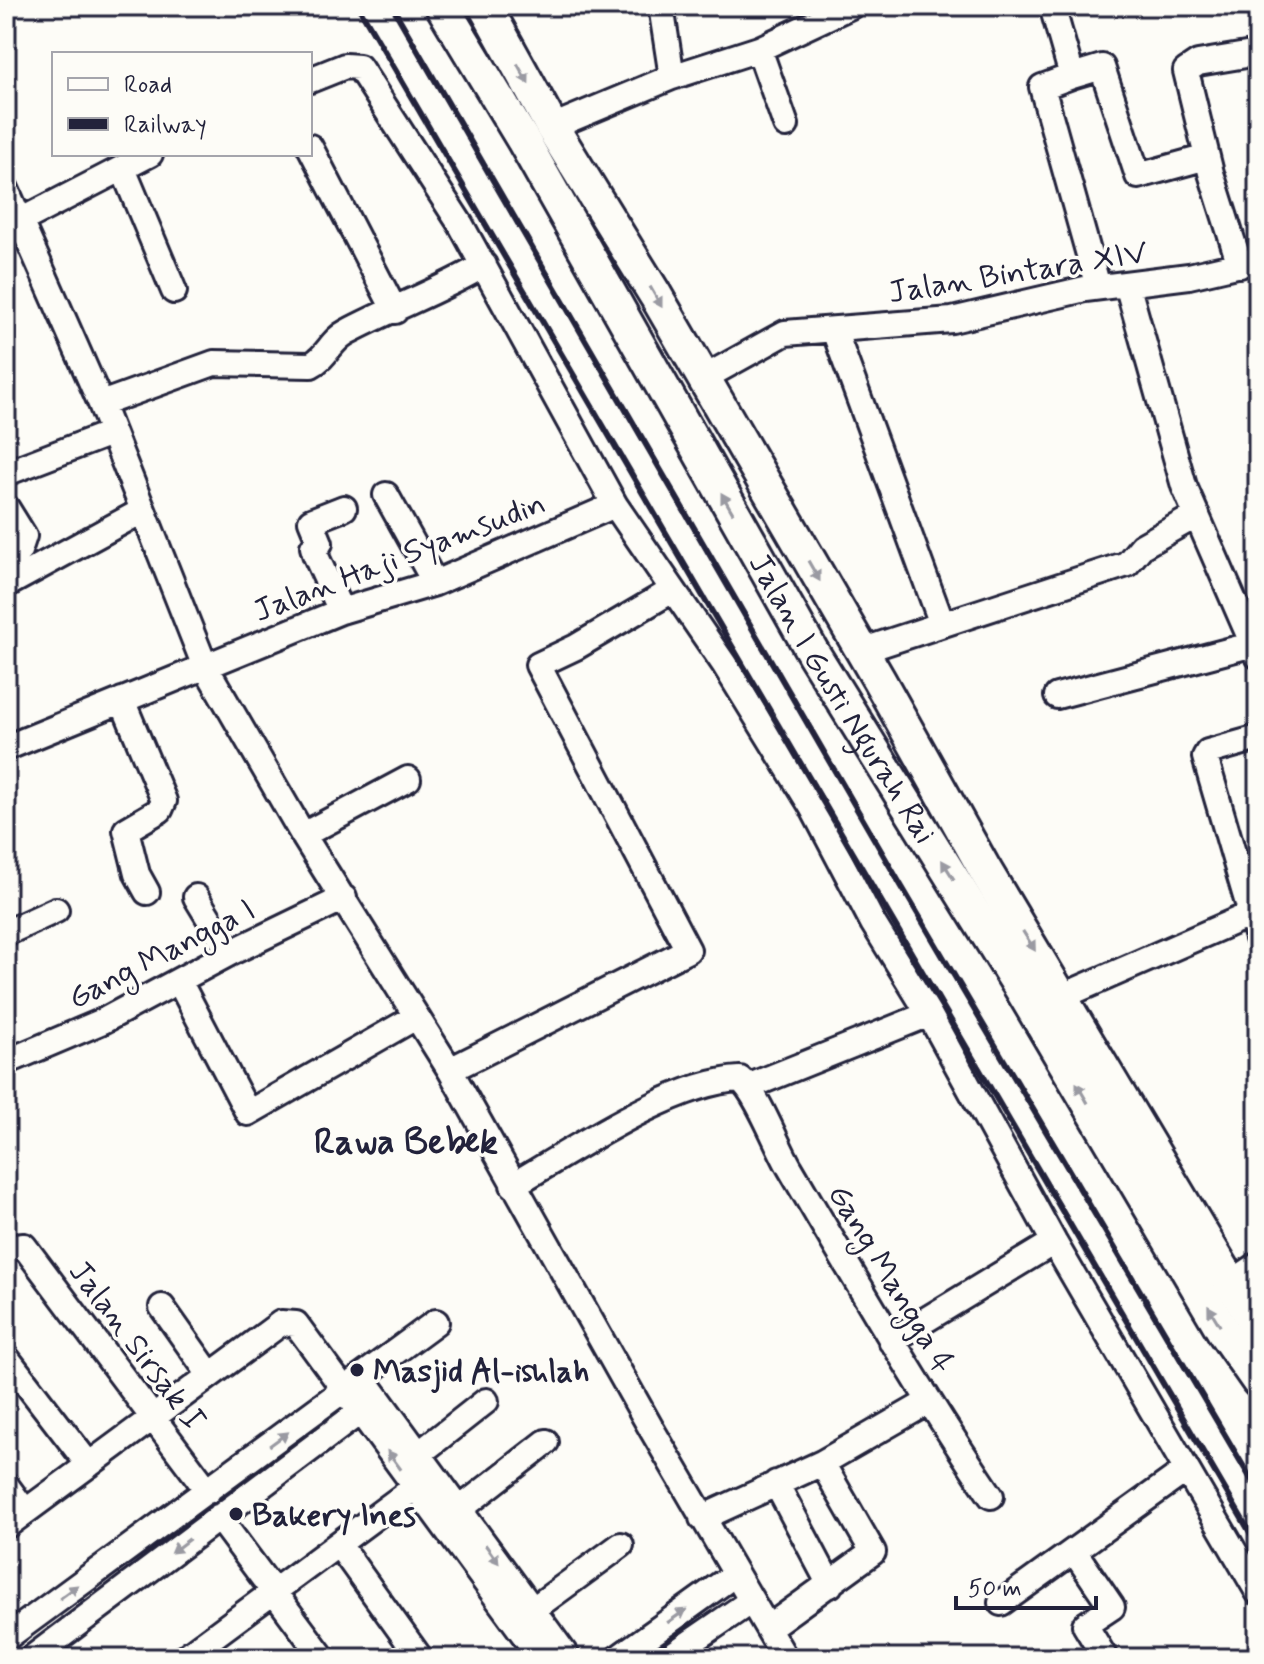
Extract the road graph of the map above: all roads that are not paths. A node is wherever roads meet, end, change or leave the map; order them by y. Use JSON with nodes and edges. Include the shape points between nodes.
{"nodes":[{"id":1,"x":442,"y":6,"type":"edge"},
{"id":2,"x":485,"y":6,"type":"edge"},
{"id":3,"x":661,"y":6,"type":"edge"},
{"id":4,"x":851,"y":6,"type":"edge"},
{"id":5,"x":1052,"y":6,"type":"edge"},
{"id":6,"x":759,"y":49,"type":"junction"},
{"id":7,"x":1258,"y":53,"type":"edge"},
{"id":8,"x":1072,"y":76,"type":"junction"},
{"id":9,"x":672,"y":77,"type":"junction"},
{"id":10,"x":312,"y":79,"type":"edge"},
{"id":11,"x":786,"y":125,"type":"dead end"},
{"id":12,"x":552,"y":127,"type":"junction"},
{"id":13,"x":523,"y":140,"type":"junction"},
{"id":14,"x":312,"y":151,"type":"edge"},
{"id":15,"x":146,"y":156,"type":"edge"},
{"id":16,"x":1207,"y":157,"type":"junction"},
{"id":17,"x":123,"y":169,"type":"junction"},
{"id":18,"x":6,"y":189,"type":"edge"},
{"id":19,"x":22,"y":220,"type":"junction"},
{"id":20,"x":1249,"y":262,"type":"edge"},
{"id":21,"x":484,"y":265,"type":"junction"},
{"id":22,"x":1127,"y":284,"type":"junction"},
{"id":23,"x":1098,"y":287,"type":"junction"},
{"id":24,"x":174,"y":291,"type":"dead end"},
{"id":25,"x":395,"y":311,"type":"junction"},
{"id":26,"x":834,"y":330,"type":"junction"},
{"id":27,"x":702,"y":379,"type":"junction"},
{"id":28,"x":101,"y":404,"type":"junction"},
{"id":29,"x":111,"y":433,"type":"junction"},
{"id":30,"x":9,"y":466,"type":"edge"},
{"id":31,"x":386,"y":495,"type":"dead end"},
{"id":32,"x":615,"y":505,"type":"junction"},
{"id":33,"x":6,"y":507,"type":"edge"},
{"id":34,"x":344,"y":508,"type":"dead end"},
{"id":35,"x":142,"y":511,"type":"junction"},
{"id":36,"x":1197,"y":515,"type":"junction"},
{"id":37,"x":6,"y":560,"type":"edge"},
{"id":38,"x":435,"y":583,"type":"junction"},
{"id":39,"x":6,"y":585,"type":"edge"},
{"id":40,"x":671,"y":591,"type":"junction"},
{"id":41,"x":341,"y":611,"type":"junction"},
{"id":42,"x":942,"y":624,"type":"junction"},
{"id":43,"x":1256,"y":650,"type":"edge"},
{"id":44,"x":861,"y":651,"type":"junction"},
{"id":45,"x":813,"y":653,"type":"junction"},
{"id":46,"x":204,"y":664,"type":"junction"},
{"id":47,"x":1057,"y":696,"type":"dead end"},
{"id":48,"x":122,"y":700,"type":"junction"},
{"id":49,"x":1258,"y":738,"type":"edge"},
{"id":50,"x":6,"y":748,"type":"edge"},
{"id":51,"x":408,"y":779,"type":"dead end"},
{"id":52,"x":303,"y":835,"type":"junction"},
{"id":53,"x":147,"y":892,"type":"dead end"},
{"id":54,"x":196,"y":897,"type":"dead end"},
{"id":55,"x":344,"y":898,"type":"junction"},
{"id":56,"x":56,"y":910,"type":"dead end"},
{"id":57,"x":1254,"y":912,"type":"edge"},
{"id":58,"x":6,"y":933,"type":"edge"},
{"id":59,"x":1258,"y":938,"type":"edge"},
{"id":60,"x":230,"y":953,"type":"junction"},
{"id":61,"x":179,"y":981,"type":"junction"},
{"id":62,"x":1063,"y":996,"type":"junction"},
{"id":63,"x":929,"y":1014,"type":"junction"},
{"id":64,"x":414,"y":1018,"type":"junction"},
{"id":65,"x":6,"y":1062,"type":"edge"},
{"id":66,"x":450,"y":1070,"type":"junction"},
{"id":67,"x":750,"y":1086,"type":"junction"},
{"id":68,"x":513,"y":1185,"type":"junction"},
{"id":69,"x":1054,"y":1242,"type":"junction"},
{"id":70,"x":9,"y":1248,"type":"edge"},
{"id":71,"x":1258,"y":1265,"type":"edge"},
{"id":72,"x":1231,"y":1283,"type":"junction"},
{"id":73,"x":162,"y":1307,"type":"dead end"},
{"id":74,"x":436,"y":1322,"type":"dead end"},
{"id":75,"x":1258,"y":1328,"type":"edge"},
{"id":76,"x":891,"y":1341,"type":"junction"},
{"id":77,"x":6,"y":1357,"type":"edge"},
{"id":78,"x":210,"y":1375,"type":"junction"},
{"id":79,"x":1258,"y":1381,"type":"edge"},
{"id":80,"x":354,"y":1384,"type":"junction"},
{"id":81,"x":486,"y":1401,"type":"dead end"},
{"id":82,"x":928,"y":1402,"type":"junction"},
{"id":83,"x":368,"y":1406,"type":"junction"},
{"id":84,"x":153,"y":1418,"type":"junction"},
{"id":85,"x":546,"y":1442,"type":"dead end"},
{"id":86,"x":420,"y":1453,"type":"junction"},
{"id":87,"x":822,"y":1463,"type":"junction"},
{"id":88,"x":89,"y":1465,"type":"junction"},
{"id":89,"x":1186,"y":1470,"type":"junction"},
{"id":90,"x":776,"y":1483,"type":"junction"},
{"id":91,"x":6,"y":1485,"type":"edge"},
{"id":92,"x":414,"y":1488,"type":"junction"},
{"id":93,"x":208,"y":1491,"type":"junction"},
{"id":94,"x":991,"y":1496,"type":"dead end"},
{"id":95,"x":460,"y":1509,"type":"junction"},
{"id":96,"x":218,"y":1517,"type":"junction"},
{"id":97,"x":15,"y":1518,"type":"edge"},
{"id":98,"x":702,"y":1518,"type":"junction"},
{"id":99,"x":339,"y":1545,"type":"junction"},
{"id":100,"x":621,"y":1545,"type":"dead end"},
{"id":101,"x":1074,"y":1551,"type":"junction"},
{"id":102,"x":735,"y":1574,"type":"junction"},
{"id":103,"x":830,"y":1585,"type":"junction"},
{"id":104,"x":1258,"y":1592,"type":"edge"},
{"id":105,"x":275,"y":1593,"type":"junction"},
{"id":106,"x":751,"y":1601,"type":"junction"},
{"id":107,"x":1001,"y":1603,"type":"dead end"},
{"id":108,"x":532,"y":1610,"type":"junction"},
{"id":109,"x":768,"y":1628,"type":"junction"},
{"id":110,"x":6,"y":1638,"type":"edge"},
{"id":111,"x":213,"y":1638,"type":"junction"},
{"id":112,"x":684,"y":1653,"type":"edge"},
{"id":113,"x":32,"y":1658,"type":"edge"},
{"id":114,"x":184,"y":1658,"type":"edge"},
{"id":115,"x":228,"y":1658,"type":"edge"},
{"id":116,"x":323,"y":1658,"type":"edge"},
{"id":117,"x":420,"y":1658,"type":"edge"},
{"id":118,"x":541,"y":1658,"type":"edge"},
{"id":119,"x":568,"y":1658,"type":"edge"},
{"id":120,"x":618,"y":1658,"type":"edge"},
{"id":121,"x":785,"y":1658,"type":"edge"},
{"id":122,"x":1105,"y":1658,"type":"edge"}],
"edges":[{"from":1,"to":13,"type":"main road","name":"Jalan I Gusti Ngurah Rai"},
{"from":2,"to":12,"type":"main road","name":"Jalan I Gusti Ngurah Rai","one_way":true},
{"from":3,"to":9,"type":"street"},
{"from":4,"to":6,"type":"street"},
{"from":5,"to":8,"type":"street"},
{"from":6,"to":9,"type":"street"},
{"from":6,"to":11,"type":"street"},
{"from":7,"to":16,"type":"street","via":[[1188,68]]},
{"from":8,"to":16,"type":"street","via":[[1102,67],[1138,176]]},
{"from":8,"to":23,"type":"street","via":[[1042,87]]},
{"from":9,"to":12,"type":"street"},
{"from":10,"to":21,"type":"street","via":[[345,66],[359,67]]},
{"from":12,"to":13,"type":"main road"},
{"from":12,"to":27,"type":"main road","name":"Jalan I Gusti Ngurah Rai","one_way":true},
{"from":45,"to":13,"type":"main road","name":"Jalan I Gusti Ngurah Rai","one_way":true},
{"from":14,"to":25,"type":"street"},
{"from":15,"to":17,"type":"street"},
{"from":16,"to":20,"type":"street"},
{"from":17,"to":19,"type":"street"},
{"from":17,"to":24,"type":"street"},
{"from":18,"to":19,"type":"street"},
{"from":19,"to":28,"type":"street"},
{"from":20,"to":22,"type":"street","name":"Jalan Bintara XIV"},
{"from":21,"to":25,"type":"street"},
{"from":21,"to":32,"type":"street"},
{"from":22,"to":23,"type":"street","name":"Jalan Bintara XIV"},
{"from":22,"to":36,"type":"street","via":[[1184,486]]},
{"from":23,"to":26,"type":"street","name":"Jalan Bintara XIV","via":[[952,320]]},
{"from":25,"to":28,"type":"street","via":[[340,336],[311,365],[214,363]]},
{"from":26,"to":27,"type":"street","name":"Jalan Bintara XIV","via":[[785,333]]},
{"from":26,"to":42,"type":"street"},
{"from":27,"to":44,"type":"main road","name":"Jalan I Gusti Ngurah Rai","one_way":true},
{"from":28,"to":29,"type":"street"},
{"from":29,"to":30,"type":"street"},
{"from":29,"to":35,"type":"street"},
{"from":31,"to":38,"type":"street"},
{"from":32,"to":38,"type":"street","name":"Jalan Haji Syamsudin"},
{"from":32,"to":40,"type":"street"},
{"from":33,"to":37,"type":"street","via":[[24,536],[19,551]]},
{"from":34,"to":41,"type":"street","via":[[311,521],[320,543],[313,547],[315,554]]},
{"from":35,"to":39,"type":"street"},
{"from":35,"to":46,"type":"street"},
{"from":36,"to":42,"type":"street","via":[[1142,546],[1127,564]]},
{"from":36,"to":43,"type":"street"},
{"from":38,"to":41,"type":"street","name":"Jalan Haji Syamsudin"},
{"from":40,"to":63,"type":"street","via":[[724,664],[805,795]]},
{"from":40,"to":66,"type":"street","via":[[538,665],[688,950]]},
{"from":41,"to":46,"type":"street","name":"Jalan Haji Syamsudin"},
{"from":42,"to":44,"type":"street"},
{"from":43,"to":47,"type":"street"},
{"from":44,"to":45,"type":"main road"},
{"from":44,"to":62,"type":"main road","name":"Jalan I Gusti Ngurah Rai","one_way":true},
{"from":79,"to":45,"type":"main road","name":"Jalan I Gusti Ngurah Rai","one_way":true},
{"from":46,"to":48,"type":"street","name":"Jalan Haji Syamsudin"},
{"from":46,"to":52,"type":"street"},
{"from":48,"to":50,"type":"street","name":"Jalan Haji Syamsudin"},
{"from":48,"to":53,"type":"street","via":[[164,801],[160,810],[126,830]]},
{"from":49,"to":57,"type":"street","via":[[1205,757]]},
{"from":51,"to":52,"type":"street"},
{"from":52,"to":55,"type":"street"},
{"from":54,"to":60,"type":"street"},
{"from":55,"to":60,"type":"street","name":"Gang Mangga I"},
{"from":55,"to":64,"type":"street"},
{"from":56,"to":58,"type":"street"},
{"from":57,"to":59,"type":"street"},
{"from":57,"to":62,"type":"street"},
{"from":60,"to":61,"type":"street","name":"Gang Mangga I"},
{"from":61,"to":64,"type":"street","via":[[248,1113]]},
{"from":61,"to":65,"type":"street","name":"Gang Mangga I"},
{"from":62,"to":72,"type":"main road","name":"Jalan I Gusti Ngurah Rai"},
{"from":63,"to":67,"type":"street"},
{"from":63,"to":69,"type":"street"},
{"from":64,"to":66,"type":"street"},
{"from":66,"to":68,"type":"street"},
{"from":67,"to":68,"type":"street","via":[[740,1079],[690,1091]]},
{"from":67,"to":76,"type":"street","name":"Gang Mangga 4","via":[[770,1134]]},
{"from":68,"to":98,"type":"street"},
{"from":69,"to":76,"type":"street"},
{"from":69,"to":89,"type":"street"},
{"from":70,"to":84,"type":"street","name":"Jalan Sirsak I","via":[[24,1246]]},
{"from":71,"to":72,"type":"street"},
{"from":72,"to":75,"type":"main road","name":"Jalan I Gusti Ngurah Rai"},
{"from":73,"to":78,"type":"street"},
{"from":74,"to":80,"type":"street"},
{"from":76,"to":82,"type":"street","name":"Gang Mangga 4"},
{"from":77,"to":88,"type":"street"},
{"from":78,"to":80,"type":"street","via":[[289,1322]]},
{"from":78,"to":84,"type":"street"},
{"from":80,"to":83,"type":"street"},
{"from":93,"to":80,"type":"street","one_way":true},
{"from":81,"to":86,"type":"street"},
{"from":82,"to":87,"type":"street"},
{"from":82,"to":94,"type":"street","name":"Gang Mangga 4"},
{"from":83,"to":86,"type":"street"},
{"from":92,"to":83,"type":"street","one_way":true},
{"from":83,"to":96,"type":"street"},
{"from":84,"to":88,"type":"street"},
{"from":84,"to":93,"type":"street","name":"Jalan Sirsak I"},
{"from":85,"to":95,"type":"street"},
{"from":86,"to":95,"type":"street"},
{"from":87,"to":90,"type":"street"},
{"from":87,"to":103,"type":"street","via":[[873,1552]]},
{"from":88,"to":97,"type":"street"},
{"from":89,"to":101,"type":"street"},
{"from":89,"to":104,"type":"street"},
{"from":90,"to":98,"type":"street"},
{"from":90,"to":103,"type":"street"},
{"from":91,"to":97,"type":"street"},
{"from":92,"to":99,"type":"street"},
{"from":92,"to":118,"type":"street"},
{"from":110,"to":93,"type":"street","one_way":true},
{"from":95,"to":108,"type":"street","one_way":true},
{"from":96,"to":105,"type":"street"},
{"from":96,"to":113,"type":"street","one_way":true},
{"from":98,"to":102,"type":"street"},
{"from":99,"to":105,"type":"street"},
{"from":99,"to":117,"type":"street"},
{"from":100,"to":108,"type":"street"},
{"from":101,"to":107,"type":"street"},
{"from":101,"to":122,"type":"street","via":[[1112,1607],[1085,1625]]},
{"from":102,"to":106,"type":"street"},
{"from":120,"to":102,"type":"street","one_way":true},
{"from":103,"to":109,"type":"street"},
{"from":105,"to":111,"type":"street"},
{"from":105,"to":116,"type":"street"},
{"from":106,"to":109,"type":"street"},
{"from":106,"to":112,"type":"street"},
{"from":108,"to":119,"type":"street"},
{"from":109,"to":121,"type":"street"},
{"from":111,"to":114,"type":"street"},
{"from":111,"to":115,"type":"street"}]}
